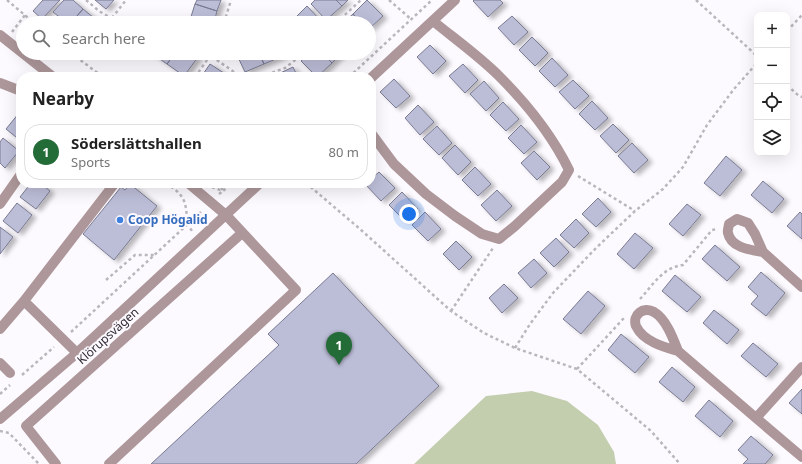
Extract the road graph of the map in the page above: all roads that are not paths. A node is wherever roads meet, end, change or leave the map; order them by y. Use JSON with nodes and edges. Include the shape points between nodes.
{"nodes":[{"id":1,"x":455,"y":0,"type":"edge"},
{"id":2,"x":433,"y":21,"type":"junction"},
{"id":3,"x":0,"y":35,"type":"edge"},
{"id":4,"x":16,"y":48,"type":"edge"},
{"id":5,"x":32,"y":60,"type":"edge"},
{"id":6,"x":47,"y":72,"type":"edge"},
{"id":7,"x":376,"y":73,"type":"edge"},
{"id":8,"x":0,"y":83,"type":"edge"},
{"id":9,"x":16,"y":89,"type":"edge"},
{"id":10,"x":376,"y":140,"type":"edge"},
{"id":11,"x":16,"y":181,"type":"edge"},
{"id":12,"x":111,"y":188,"type":"edge"},
{"id":13,"x":194,"y":188,"type":"edge"},
{"id":14,"x":255,"y":188,"type":"edge"},
{"id":15,"x":0,"y":204,"type":"edge"},
{"id":16,"x":226,"y":215,"type":"junction"},
{"id":17,"x":242,"y":232,"type":"junction"},
{"id":18,"x":763,"y":252,"type":"junction"},
{"id":19,"x":802,"y":287,"type":"edge"},
{"id":20,"x":24,"y":301,"type":"junction"},
{"id":21,"x":0,"y":329,"type":"edge"},
{"id":22,"x":678,"y":351,"type":"junction"},
{"id":23,"x":77,"y":353,"type":"junction"},
{"id":24,"x":0,"y":363,"type":"edge"},
{"id":25,"x":802,"y":367,"type":"edge"},
{"id":26,"x":14,"y":376,"type":"road end"},
{"id":27,"x":756,"y":418,"type":"junction"},
{"id":28,"x":0,"y":419,"type":"edge"},
{"id":29,"x":802,"y":457,"type":"edge"},
{"id":30,"x":56,"y":464,"type":"edge"},
{"id":31,"x":109,"y":464,"type":"edge"}],
"edges":[{"from":1,"to":2,"type":"street"},
{"from":2,"to":7,"type":"street"},
{"from":2,"to":10,"type":"street","via":[[499,76],[529,109],[559,150],[569,170],[562,182],[499,239],[482,234],[426,194],[394,164]]},
{"from":3,"to":4,"type":"street"},
{"from":5,"to":6,"type":"street"},
{"from":8,"to":9,"type":"street"},
{"from":11,"to":15,"type":"street"},
{"from":12,"to":20,"type":"street"},
{"from":13,"to":16,"type":"street"},
{"from":14,"to":16,"type":"street","name":"Klörupsvägen"},
{"from":16,"to":17,"type":"street"},
{"from":16,"to":23,"type":"street","name":"Klörupsvägen"},
{"from":17,"to":30,"type":"street","name":"Klörupsvägen","via":[[26,426]]},
{"from":17,"to":31,"type":"street","via":[[296,290]]},
{"from":18,"to":18,"type":"street","via":[[744,249],[732,240],[728,233],[729,224],[737,219],[748,223]]},
{"from":18,"to":19,"type":"street"},
{"from":20,"to":21,"type":"street"},
{"from":20,"to":23,"type":"street"},
{"from":22,"to":22,"type":"street","via":[[661,347],[644,336],[636,326],[635,318],[638,312],[645,309],[654,312],[664,322]]},
{"from":22,"to":27,"type":"street"},
{"from":23,"to":28,"type":"street","name":"Klörupsvägen"},
{"from":24,"to":26,"type":"street"},
{"from":25,"to":27,"type":"street"},
{"from":27,"to":29,"type":"street"}]}
